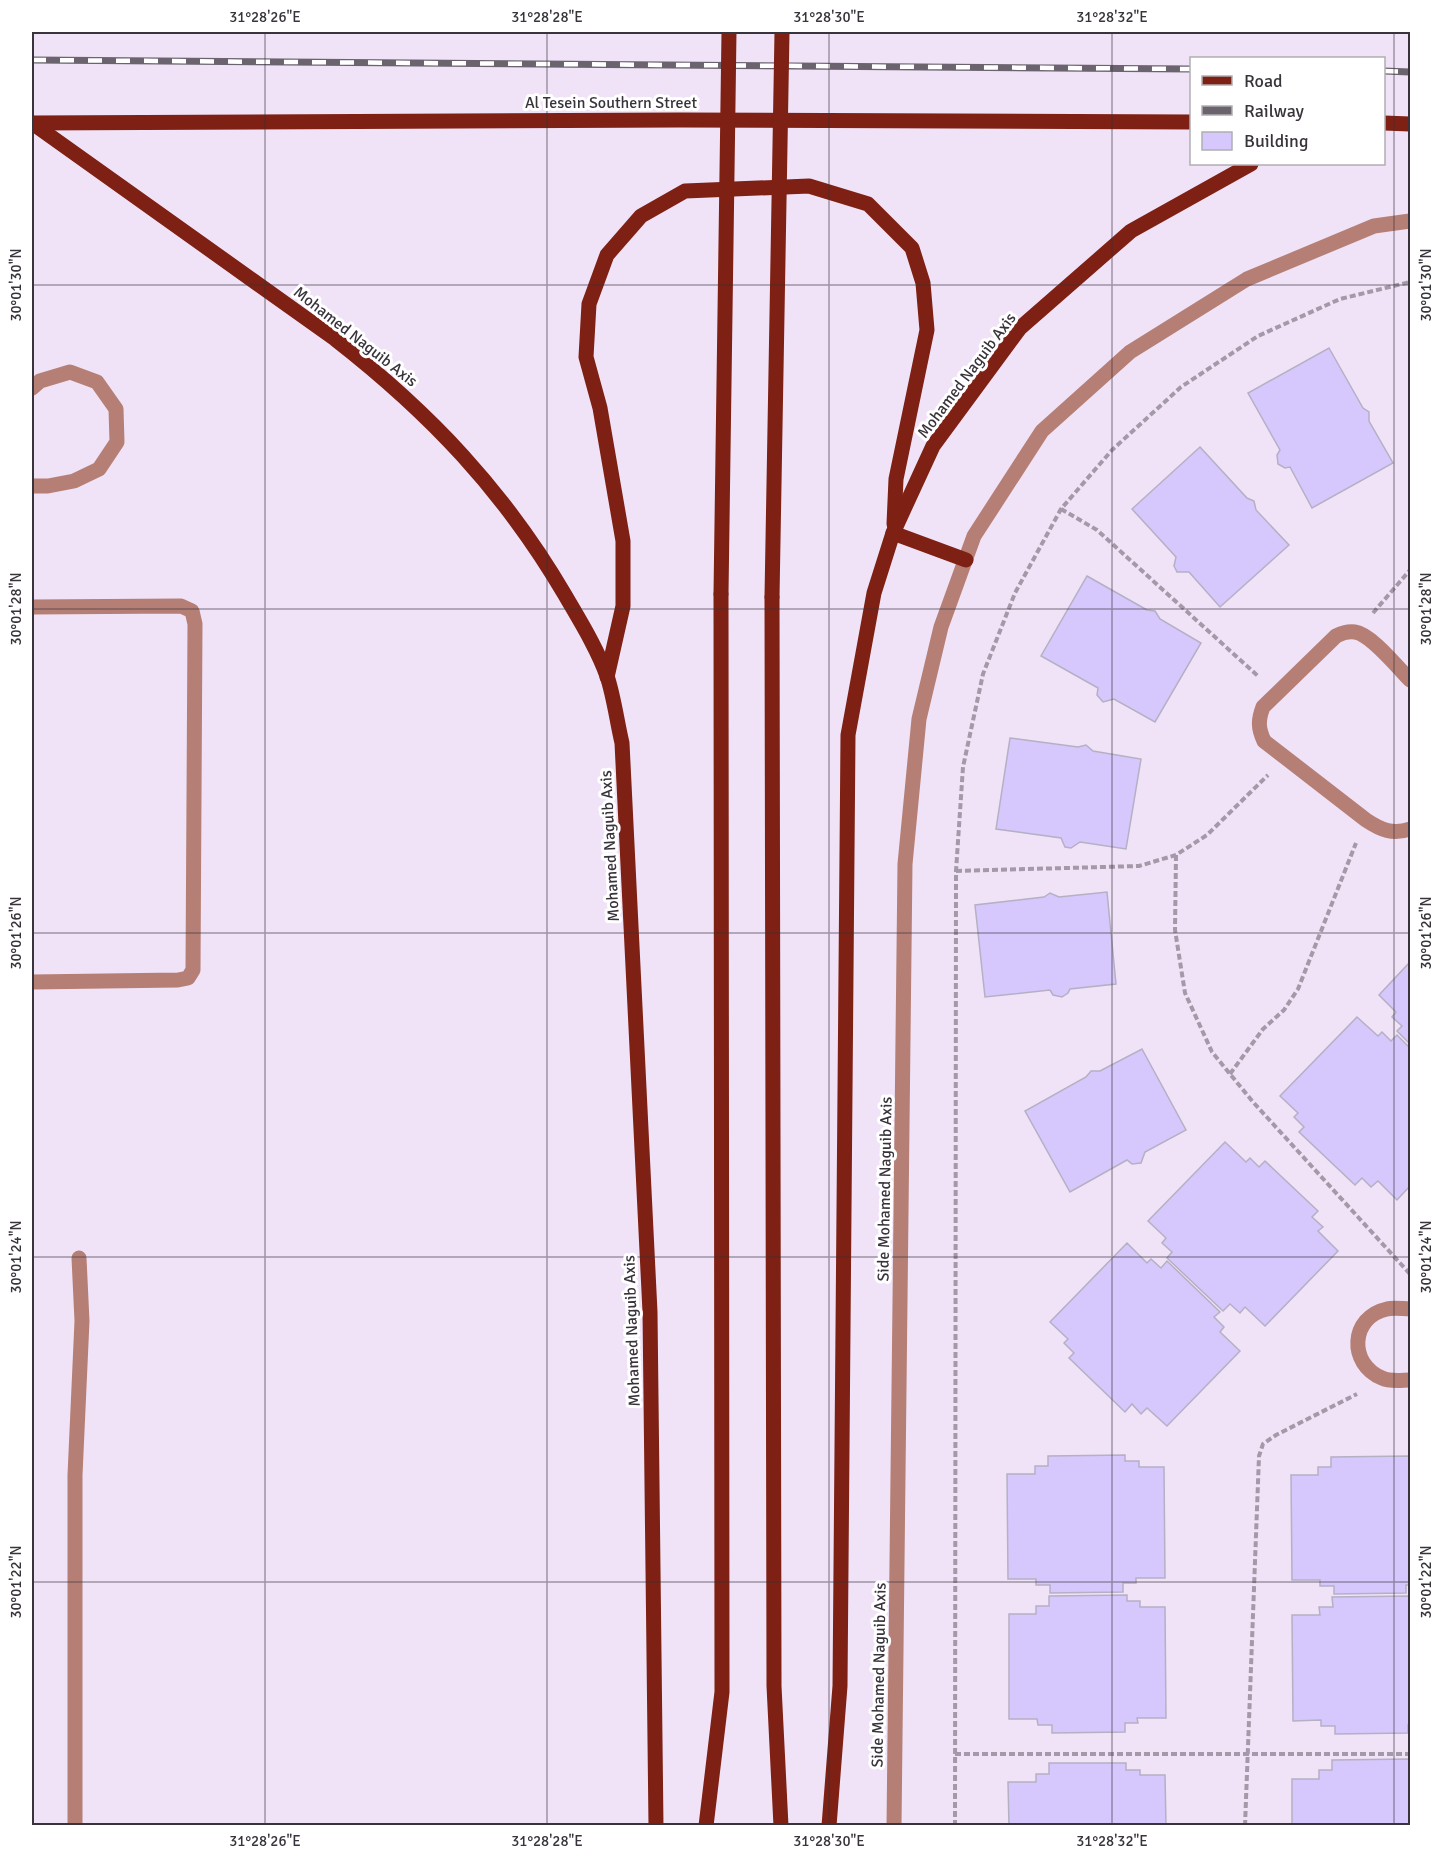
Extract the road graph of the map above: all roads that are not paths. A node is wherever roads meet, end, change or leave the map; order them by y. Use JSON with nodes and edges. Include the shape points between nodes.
{"nodes":[{"id":1,"x":729,"y":32,"type":"edge"},
{"id":2,"x":782,"y":32,"type":"edge"},
{"id":3,"x":1190,"y":122,"type":"edge"},
{"id":4,"x":32,"y":123,"type":"edge"},
{"id":5,"x":1385,"y":123,"type":"edge"},
{"id":6,"x":1410,"y":124,"type":"edge"},
{"id":7,"x":1249,"y":165,"type":"edge"},
{"id":8,"x":1410,"y":221,"type":"edge"},
{"id":9,"x":32,"y":388,"type":"edge"},
{"id":10,"x":32,"y":486,"type":"edge"},
{"id":11,"x":893,"y":533,"type":"junction"},
{"id":12,"x":966,"y":560,"type":"junction"},
{"id":13,"x":32,"y":607,"type":"edge"},
{"id":14,"x":607,"y":677,"type":"junction"},
{"id":15,"x":1410,"y":680,"type":"edge"},
{"id":16,"x":1410,"y":829,"type":"edge"},
{"id":17,"x":32,"y":982,"type":"edge"},
{"id":18,"x":79,"y":1258,"type":"dead end"},
{"id":19,"x":1410,"y":1309,"type":"edge"},
{"id":20,"x":1410,"y":1380,"type":"edge"},
{"id":21,"x":75,"y":1826,"type":"edge"},
{"id":22,"x":656,"y":1826,"type":"edge"},
{"id":23,"x":706,"y":1826,"type":"edge"},
{"id":24,"x":781,"y":1826,"type":"edge"},
{"id":25,"x":829,"y":1826,"type":"edge"},
{"id":26,"x":894,"y":1826,"type":"edge"}],
"edges":[{"from":1,"to":23,"type":"main road","bridge":true,"via":[[721,594],[722,1692]]},
{"from":2,"to":24,"type":"main road","bridge":true,"via":[[772,597],[774,1686]]},
{"from":3,"to":4,"type":"main road","name":"Al Tesein Southern Street"},
{"from":4,"to":14,"type":"main road","name":"Mohamed Naguib Axis","via":[[335,339],[428,417],[471,463],[530,538],[579,620]]},
{"from":5,"to":6,"type":"main road"},
{"from":7,"to":11,"type":"main road","name":"Mohamed Naguib Axis","via":[[1131,231],[1020,328],[933,446]]},
{"from":8,"to":12,"type":"street","name":"Side Mohamed Naguib Axis","via":[[1374,226],[1247,279],[1130,352],[1042,431],[974,536]]},
{"from":9,"to":10,"type":"street","via":[[40,381],[70,372],[97,382],[116,409],[117,442],[99,469],[74,481]]},
{"from":11,"to":12,"type":"main road"},
{"from":11,"to":14,"type":"main road","via":[[896,479],[927,330],[923,283],[912,248],[868,204],[808,186],[685,190],[641,216],[607,255],[589,304],[586,357],[600,408],[623,541],[623,606]]},
{"from":11,"to":25,"type":"main road","name":"Mohamed Naguib Axis","via":[[874,593],[848,735],[840,1686]]},
{"from":12,"to":26,"type":"street","name":"Side Mohamed Naguib Axis","via":[[941,627],[919,719],[905,864]]},
{"from":13,"to":17,"type":"street","via":[[181,606],[192,611],[195,624],[193,970],[188,978],[178,980]]},
{"from":14,"to":22,"type":"main road","name":"Mohamed Naguib Axis","via":[[622,743],[649,1300]]},
{"from":15,"to":16,"type":"street","via":[[1367,637],[1346,632],[1336,636],[1277,693],[1263,707],[1259,718],[1264,741],[1366,820],[1381,830],[1399,833]]},
{"from":18,"to":21,"type":"street","via":[[82,1321],[75,1475]]},
{"from":19,"to":20,"type":"street","via":[[1387,1309],[1369,1318],[1358,1334],[1358,1353],[1367,1370],[1385,1380]]}]}
